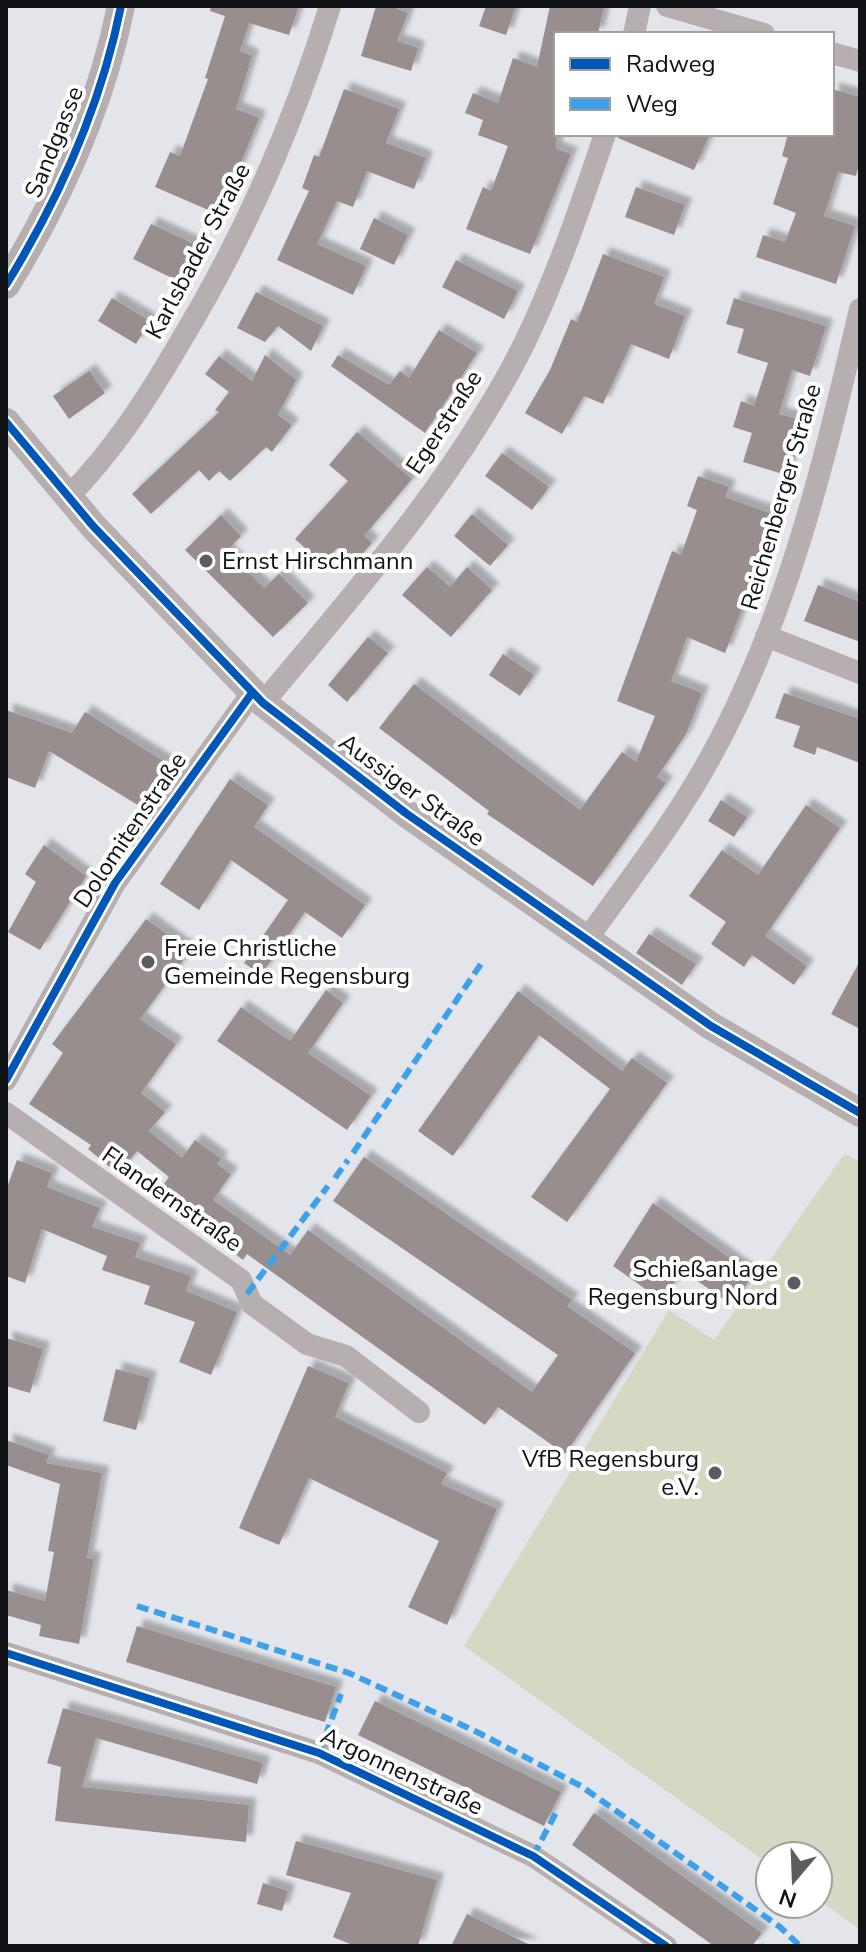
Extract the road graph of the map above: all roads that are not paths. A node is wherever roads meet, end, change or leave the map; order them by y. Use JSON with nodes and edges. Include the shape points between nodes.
{"nodes":[{"id":1,"x":121,"y":6,"type":"edge"},
{"id":2,"x":330,"y":6,"type":"edge"},
{"id":3,"x":640,"y":6,"type":"edge"},
{"id":4,"x":667,"y":6,"type":"edge"},
{"id":5,"x":634,"y":32,"type":"edge"},
{"id":6,"x":757,"y":32,"type":"edge"},
{"id":7,"x":834,"y":54,"type":"edge"},
{"id":8,"x":860,"y":61,"type":"edge"},
{"id":9,"x":604,"y":136,"type":"edge"},
{"id":10,"x":6,"y":285,"type":"edge"},
{"id":11,"x":860,"y":309,"type":"edge"},
{"id":12,"x":855,"y":356,"type":"edge"},
{"id":13,"x":6,"y":422,"type":"edge"},
{"id":14,"x":69,"y":496,"type":"junction"},
{"id":15,"x":766,"y":636,"type":"junction"},
{"id":16,"x":860,"y":673,"type":"edge"},
{"id":17,"x":258,"y":698,"type":"junction"},
{"id":18,"x":587,"y":939,"type":"junction"},
{"id":19,"x":6,"y":1080,"type":"edge"},
{"id":20,"x":6,"y":1113,"type":"edge"},
{"id":21,"x":860,"y":1113,"type":"edge"},
{"id":22,"x":419,"y":1412,"type":"dead end"},
{"id":23,"x":6,"y":1653,"type":"edge"},
{"id":24,"x":666,"y":1946,"type":"edge"}],
"edges":[{"from":1,"to":10,"type":"street","name":"Sandgasse","via":[[80,140],[35,238]]},
{"from":2,"to":14,"type":"street","name":"Karlsbader Straße","via":[[307,82],[238,243],[156,384],[104,460]]},
{"from":3,"to":5,"type":"street"},
{"from":4,"to":6,"type":"street"},
{"from":7,"to":8,"type":"street"},
{"from":9,"to":17,"type":"street","name":"Egerstraße","via":[[554,279],[492,402],[369,574]]},
{"from":11,"to":12,"type":"street","name":"Reichenberger Straße"},
{"from":12,"to":15,"type":"street","name":"Reichenberger Straße"},
{"from":13,"to":14,"type":"street","name":"Aussiger Straße"},
{"from":14,"to":17,"type":"street","name":"Aussiger Straße"},
{"from":15,"to":16,"type":"street"},
{"from":15,"to":18,"type":"street","name":"Reichenberger Straße","via":[[710,758]]},
{"from":17,"to":18,"type":"street","name":"Aussiger Straße","via":[[407,814]]},
{"from":17,"to":19,"type":"street","name":"Dolomitenstraße","via":[[115,883]]},
{"from":18,"to":21,"type":"street","name":"Aussiger Straße","via":[[744,1048]]},
{"from":20,"to":22,"type":"street","name":"Flandernstraße","via":[[241,1280],[252,1304],[307,1344],[346,1356]]},
{"from":23,"to":24,"type":"street","name":"Argonnenstraße","via":[[319,1753],[533,1856]]}]}
